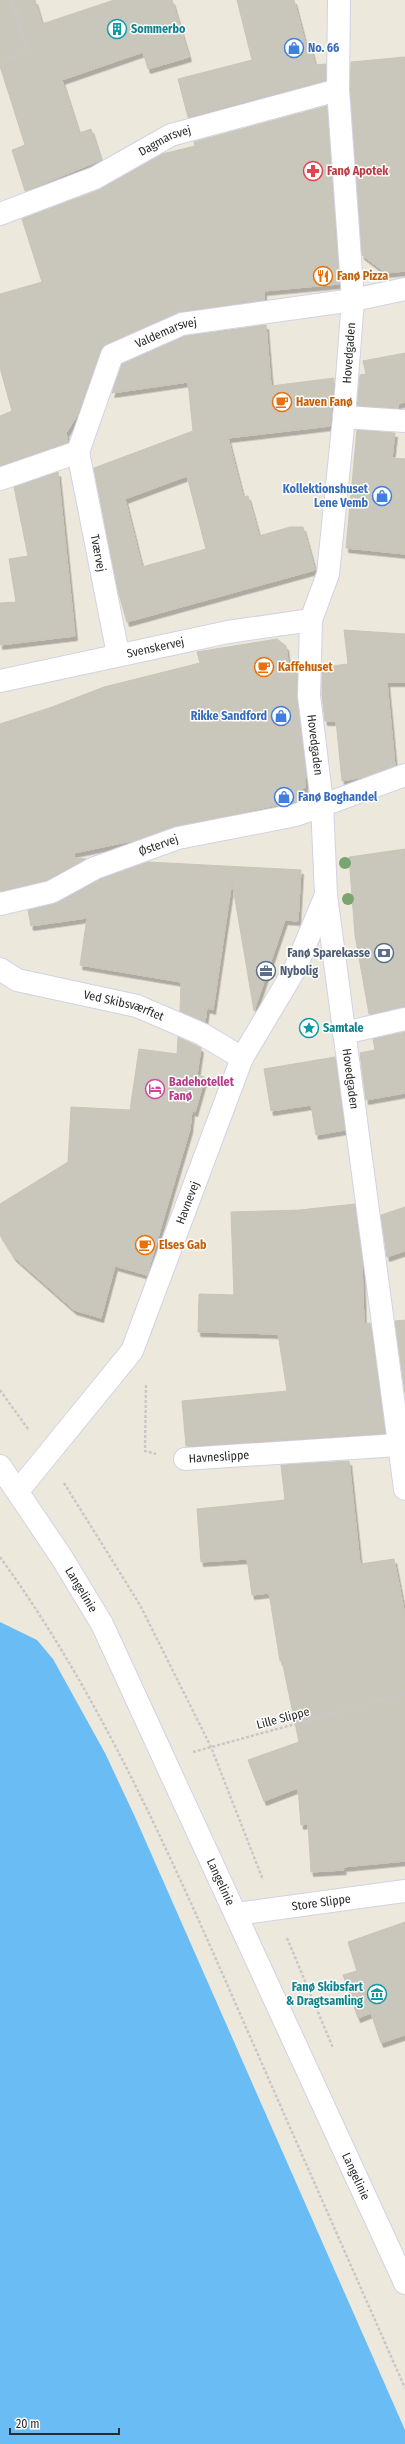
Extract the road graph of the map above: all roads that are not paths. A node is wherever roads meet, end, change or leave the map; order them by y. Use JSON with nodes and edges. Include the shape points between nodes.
{"nodes":[{"id":1,"x":339,"y":0,"type":"edge"},
{"id":2,"x":338,"y":90,"type":"junction"},
{"id":3,"x":0,"y":214,"type":"edge"},
{"id":4,"x":405,"y":289,"type":"edge"},
{"id":5,"x":353,"y":300,"type":"junction"},
{"id":6,"x":344,"y":417,"type":"junction"},
{"id":7,"x":405,"y":421,"type":"edge"},
{"id":8,"x":78,"y":452,"type":"junction"},
{"id":9,"x":0,"y":479,"type":"edge"},
{"id":10,"x":311,"y":620,"type":"junction"},
{"id":11,"x":118,"y":654,"type":"junction"},
{"id":12,"x":0,"y":681,"type":"edge"},
{"id":13,"x":405,"y":775,"type":"edge"},
{"id":14,"x":322,"y":803,"type":"junction"},
{"id":15,"x":326,"y":895,"type":"junction"},
{"id":16,"x":0,"y":904,"type":"edge"},
{"id":17,"x":0,"y":969,"type":"edge"},
{"id":18,"x":405,"y":1019,"type":"edge"},
{"id":19,"x":344,"y":1033,"type":"junction"},
{"id":20,"x":242,"y":1058,"type":"junction"},
{"id":21,"x":398,"y":1445,"type":"junction"},
{"id":22,"x":185,"y":1459,"type":"road end"},
{"id":23,"x":0,"y":1466,"type":"edge"},
{"id":24,"x":405,"y":1489,"type":"edge"},
{"id":25,"x":18,"y":1490,"type":"junction"},
{"id":26,"x":405,"y":1891,"type":"edge"},
{"id":27,"x":237,"y":1914,"type":"junction"},
{"id":28,"x":405,"y":2283,"type":"edge"}],
"edges":[{"from":1,"to":2,"type":"street","name":"Hovedgaden"},
{"from":2,"to":3,"type":"street","name":"Dagmarsvej","via":[[171,134],[95,178]]},
{"from":2,"to":5,"type":"street","name":"Hovedgaden"},
{"from":4,"to":5,"type":"street","name":"Valdemarsvej"},
{"from":5,"to":6,"type":"street","name":"Hovedgaden"},
{"from":5,"to":8,"type":"street","name":"Valdemarsvej","via":[[182,324],[112,355]]},
{"from":6,"to":7,"type":"street"},
{"from":6,"to":10,"type":"street","name":"Hovedgaden","via":[[328,574]]},
{"from":8,"to":9,"type":"street"},
{"from":8,"to":11,"type":"street","name":"Tværvej"},
{"from":10,"to":11,"type":"street","name":"Svenskervej","via":[[228,632]]},
{"from":10,"to":14,"type":"street","name":"Hovedgaden","via":[[309,696]]},
{"from":11,"to":12,"type":"street","name":"Svenskervej","via":[[45,673]]},
{"from":13,"to":14,"type":"street","name":"Østervej"},
{"from":14,"to":15,"type":"street","name":"Hovedgaden"},
{"from":14,"to":16,"type":"street","name":"Østervej","via":[[296,815],[178,838],[95,868],[51,892]]},
{"from":15,"to":19,"type":"street","name":"Hovedgaden"},
{"from":15,"to":20,"type":"street","name":"Havnevej","via":[[294,969]]},
{"from":17,"to":20,"type":"street","name":"Ved Skibsværftet","via":[[17,980],[137,1006],[202,1034]]},
{"from":18,"to":19,"type":"street"},
{"from":19,"to":21,"type":"street","name":"Hovedgaden"},
{"from":20,"to":25,"type":"street","name":"Havnevej","via":[[132,1351]]},
{"from":21,"to":22,"type":"street","name":"Havneslippe"},
{"from":21,"to":24,"type":"street","name":"Hovedgaden"},
{"from":23,"to":25,"type":"street","name":"Langelinie"},
{"from":25,"to":27,"type":"street","name":"Langelinie","via":[[102,1624]]},
{"from":26,"to":27,"type":"street","name":"Store Slippe"},
{"from":27,"to":28,"type":"street","name":"Langelinie"}]}
